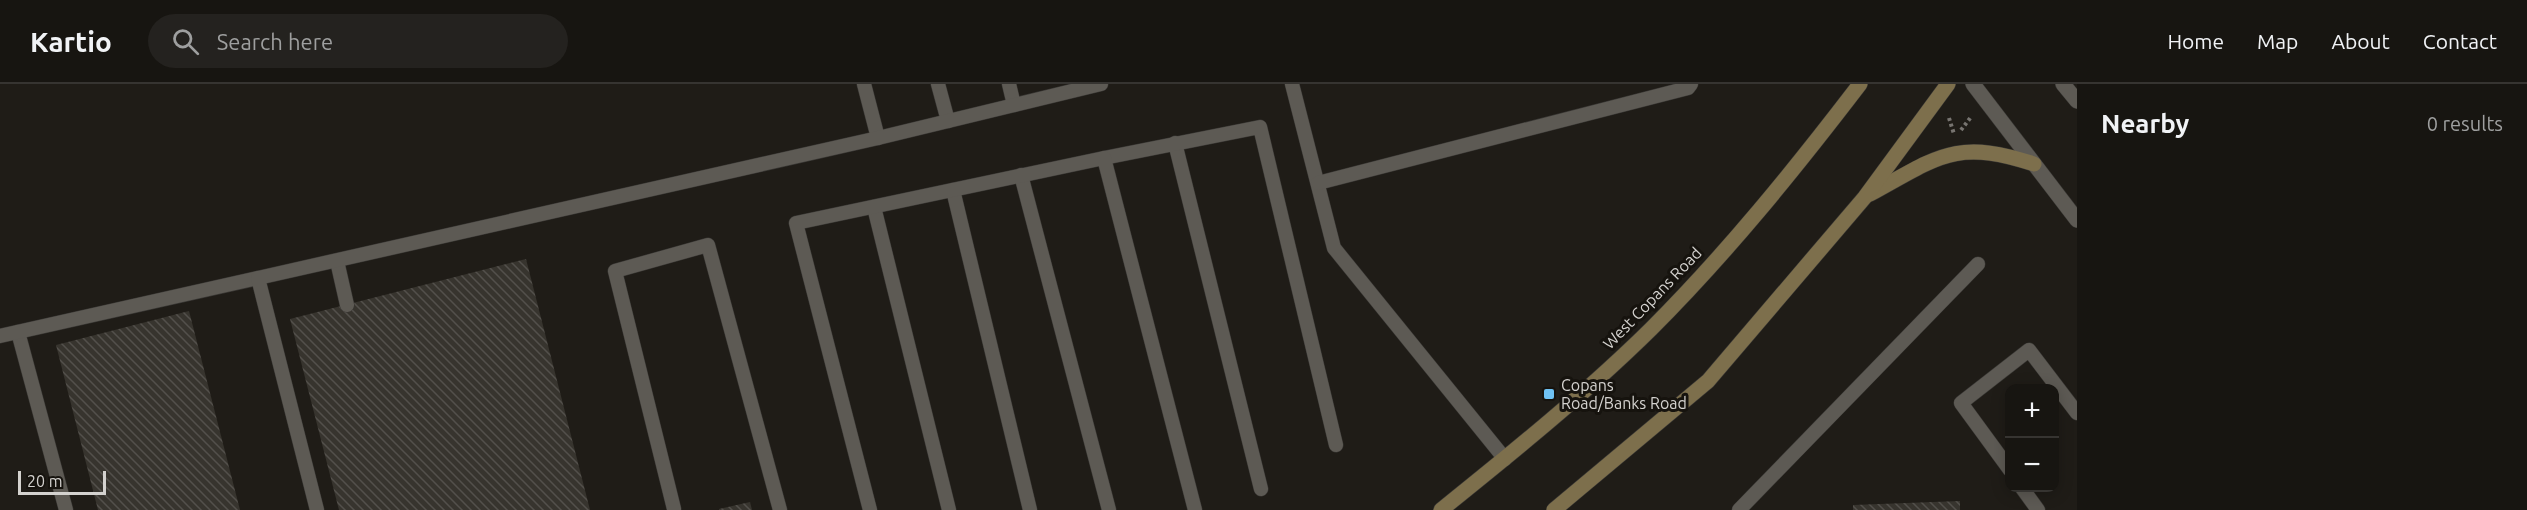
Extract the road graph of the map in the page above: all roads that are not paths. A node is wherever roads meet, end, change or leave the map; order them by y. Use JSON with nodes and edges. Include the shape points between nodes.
{"nodes":[{"id":1,"x":864,"y":84,"type":"edge"},
{"id":2,"x":938,"y":84,"type":"edge"},
{"id":3,"x":1009,"y":84,"type":"edge"},
{"id":4,"x":1292,"y":84,"type":"edge"},
{"id":5,"x":1691,"y":84,"type":"edge"},
{"id":6,"x":1860,"y":84,"type":"edge"},
{"id":7,"x":1948,"y":84,"type":"edge"},
{"id":8,"x":1973,"y":84,"type":"edge"},
{"id":9,"x":2063,"y":84,"type":"edge"},
{"id":10,"x":1094,"y":85,"type":"edge"},
{"id":11,"x":2077,"y":101,"type":"edge"},
{"id":12,"x":1014,"y":105,"type":"junction"},
{"id":13,"x":948,"y":121,"type":"junction"},
{"id":14,"x":878,"y":138,"type":"junction"},
{"id":15,"x":1175,"y":143,"type":"junction"},
{"id":16,"x":1104,"y":158,"type":"junction"},
{"id":17,"x":2034,"y":164,"type":"junction"},
{"id":18,"x":1021,"y":175,"type":"junction"},
{"id":19,"x":1318,"y":183,"type":"junction"},
{"id":20,"x":953,"y":190,"type":"junction"},
{"id":21,"x":1865,"y":197,"type":"junction"},
{"id":22,"x":874,"y":207,"type":"junction"},
{"id":23,"x":2077,"y":220,"type":"edge"},
{"id":24,"x":336,"y":261,"type":"junction"},
{"id":25,"x":1978,"y":264,"type":"dead end"},
{"id":26,"x":258,"y":278,"type":"junction"},
{"id":27,"x":347,"y":305,"type":"dead end"},
{"id":28,"x":18,"y":332,"type":"junction"},
{"id":29,"x":0,"y":336,"type":"edge"},
{"id":30,"x":2077,"y":413,"type":"edge"},
{"id":31,"x":1336,"y":445,"type":"dead end"},
{"id":32,"x":1505,"y":459,"type":"junction"},
{"id":33,"x":2005,"y":463,"type":"edge"},
{"id":34,"x":1261,"y":489,"type":"dead end"},
{"id":35,"x":2025,"y":492,"type":"edge"},
{"id":36,"x":674,"y":509,"type":"edge"},
{"id":37,"x":66,"y":510,"type":"edge"},
{"id":38,"x":317,"y":510,"type":"edge"},
{"id":39,"x":780,"y":510,"type":"edge"},
{"id":40,"x":870,"y":510,"type":"edge"},
{"id":41,"x":949,"y":510,"type":"edge"},
{"id":42,"x":1030,"y":510,"type":"edge"},
{"id":43,"x":1109,"y":510,"type":"edge"},
{"id":44,"x":1195,"y":510,"type":"edge"},
{"id":45,"x":1441,"y":510,"type":"edge"},
{"id":46,"x":1554,"y":510,"type":"edge"},
{"id":47,"x":1739,"y":510,"type":"edge"},
{"id":48,"x":2038,"y":510,"type":"edge"}],
"edges":[{"from":1,"to":14,"type":"lane"},
{"from":2,"to":13,"type":"lane"},
{"from":3,"to":12,"type":"lane"},
{"from":4,"to":19,"type":"lane"},
{"from":5,"to":19,"type":"lane","via":[[1688,88]]},
{"from":6,"to":32,"type":"main road","name":"West Copans Road","via":[[1782,186],[1651,328]]},
{"from":7,"to":21,"type":"main road"},
{"from":8,"to":17,"type":"street"},
{"from":9,"to":11,"type":"street"},
{"from":10,"to":12,"type":"lane"},
{"from":12,"to":13,"type":"lane"},
{"from":13,"to":14,"type":"lane"},
{"from":14,"to":24,"type":"lane"},
{"from":15,"to":16,"type":"lane"},
{"from":15,"to":31,"type":"lane","via":[[1260,127]]},
{"from":15,"to":34,"type":"lane"},
{"from":16,"to":18,"type":"lane"},
{"from":16,"to":44,"type":"lane"},
{"from":17,"to":21,"type":"main road","via":[[2001,154],[1958,152],[1936,158]]},
{"from":17,"to":23,"type":"street"},
{"from":18,"to":20,"type":"lane"},
{"from":18,"to":43,"type":"lane"},
{"from":19,"to":32,"type":"lane","via":[[1334,248]]},
{"from":20,"to":22,"type":"lane"},
{"from":20,"to":42,"type":"lane"},
{"from":21,"to":46,"type":"main road","via":[[1708,381]]},
{"from":22,"to":40,"type":"lane","via":[[796,223]]},
{"from":22,"to":41,"type":"lane"},
{"from":24,"to":26,"type":"lane"},
{"from":24,"to":27,"type":"lane"},
{"from":25,"to":47,"type":"lane"},
{"from":26,"to":28,"type":"lane"},
{"from":26,"to":38,"type":"lane"},
{"from":28,"to":29,"type":"lane"},
{"from":28,"to":37,"type":"lane"},
{"from":30,"to":33,"type":"lane","via":[[2029,350],[1961,403]]},
{"from":32,"to":45,"type":"main road","name":"West Copans Road"},
{"from":35,"to":48,"type":"lane"},
{"from":36,"to":39,"type":"lane","via":[[615,271],[708,245]]}]}
